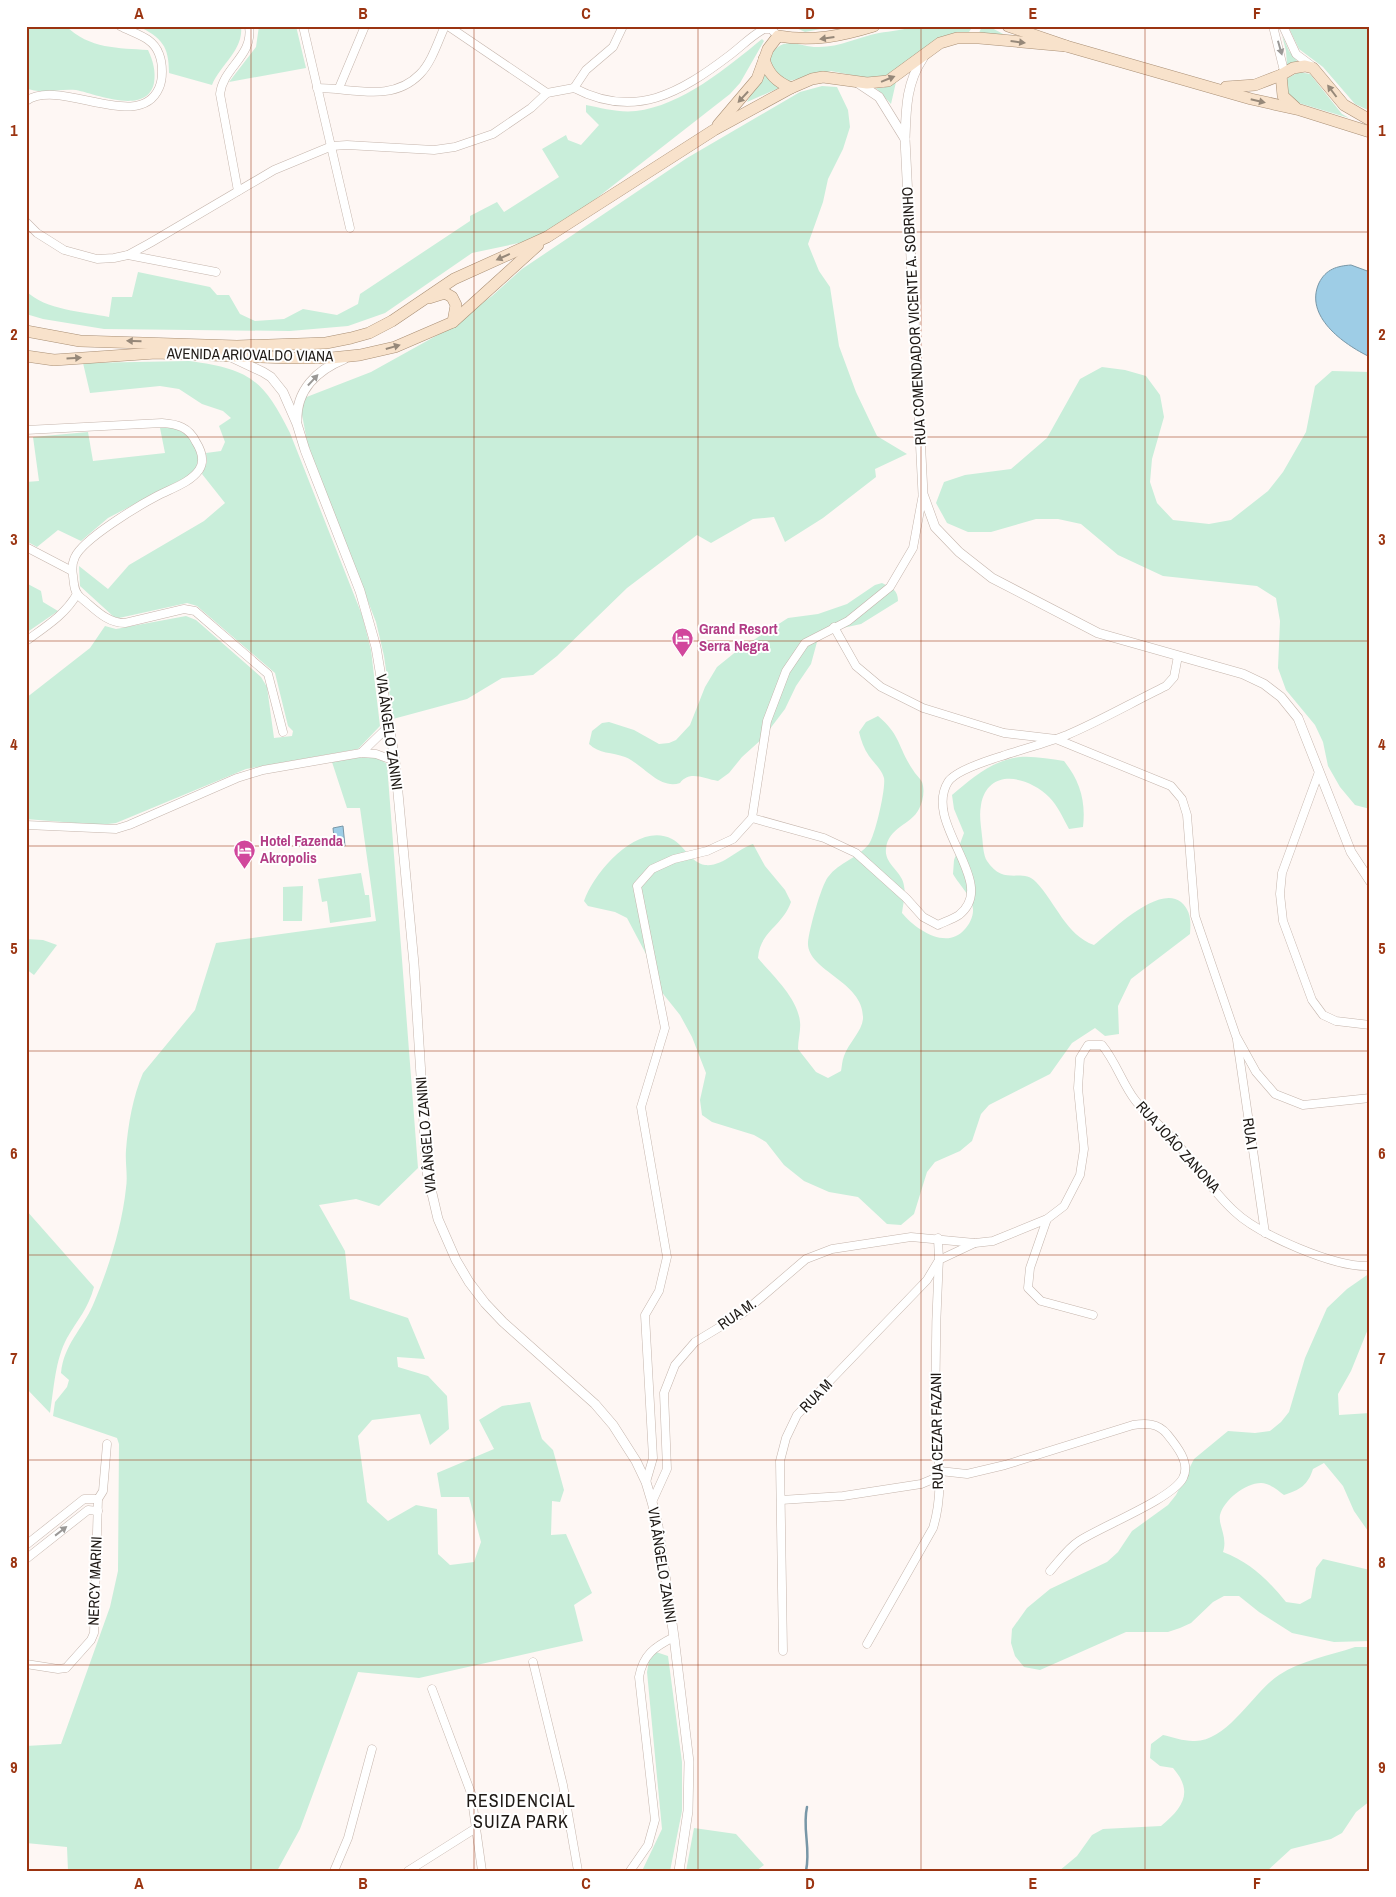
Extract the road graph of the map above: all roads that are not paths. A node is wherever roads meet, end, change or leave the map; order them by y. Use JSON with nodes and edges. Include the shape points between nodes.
{"nodes":[{"id":1,"x":120,"y":26,"type":"edge"},
{"id":2,"x":249,"y":26,"type":"edge"},
{"id":3,"x":304,"y":26,"type":"edge"},
{"id":4,"x":365,"y":26,"type":"edge"},
{"id":5,"x":447,"y":26,"type":"edge"},
{"id":6,"x":623,"y":26,"type":"edge"},
{"id":7,"x":874,"y":26,"type":"edge"},
{"id":8,"x":978,"y":26,"type":"edge"},
{"id":9,"x":1008,"y":26,"type":"edge"},
{"id":10,"x":1273,"y":26,"type":"edge"},
{"id":11,"x":1283,"y":26,"type":"edge"},
{"id":12,"x":774,"y":30,"type":"edge"},
{"id":13,"x":970,"y":38,"type":"junction"},
{"id":14,"x":1066,"y":46,"type":"junction"},
{"id":15,"x":928,"y":51,"type":"junction"},
{"id":16,"x":764,"y":59,"type":"junction"},
{"id":17,"x":1313,"y":68,"type":"junction"},
{"id":18,"x":1283,"y":73,"type":"junction"},
{"id":19,"x":853,"y":81,"type":"junction"},
{"id":20,"x":317,"y":88,"type":"junction"},
{"id":21,"x":339,"y":88,"type":"junction"},
{"id":22,"x":574,"y":88,"type":"junction"},
{"id":23,"x":791,"y":88,"type":"junction"},
{"id":24,"x":1217,"y":88,"type":"junction"},
{"id":25,"x":547,"y":93,"type":"junction"},
{"id":26,"x":27,"y":99,"type":"edge"},
{"id":27,"x":1300,"y":110,"type":"junction"},
{"id":28,"x":1370,"y":120,"type":"edge"},
{"id":29,"x":714,"y":130,"type":"junction"},
{"id":30,"x":1370,"y":132,"type":"edge"},
{"id":31,"x":905,"y":139,"type":"junction"},
{"id":32,"x":332,"y":146,"type":"junction"},
{"id":33,"x":238,"y":191,"type":"junction"},
{"id":34,"x":26,"y":222,"type":"edge"},
{"id":35,"x":350,"y":228,"type":"dead end"},
{"id":36,"x":547,"y":237,"type":"junction"},
{"id":37,"x":128,"y":255,"type":"junction"},
{"id":38,"x":216,"y":272,"type":"dead end"},
{"id":39,"x":422,"y":300,"type":"junction"},
{"id":40,"x":452,"y":322,"type":"junction"},
{"id":41,"x":26,"y":331,"type":"edge"},
{"id":42,"x":42,"y":336,"type":"junction"},
{"id":43,"x":26,"y":342,"type":"edge"},
{"id":44,"x":27,"y":355,"type":"edge"},
{"id":45,"x":227,"y":355,"type":"junction"},
{"id":46,"x":360,"y":355,"type":"junction"},
{"id":47,"x":297,"y":424,"type":"junction"},
{"id":48,"x":26,"y":430,"type":"edge"},
{"id":49,"x":923,"y":494,"type":"junction"},
{"id":50,"x":26,"y":547,"type":"edge"},
{"id":51,"x":72,"y":571,"type":"junction"},
{"id":52,"x":77,"y":594,"type":"junction"},
{"id":53,"x":834,"y":627,"type":"junction"},
{"id":54,"x":26,"y":641,"type":"edge"},
{"id":55,"x":1178,"y":656,"type":"junction"},
{"id":56,"x":389,"y":726,"type":"junction"},
{"id":57,"x":283,"y":732,"type":"dead end"},
{"id":58,"x":1056,"y":739,"type":"junction"},
{"id":59,"x":361,"y":752,"type":"junction"},
{"id":60,"x":395,"y":761,"type":"junction"},
{"id":61,"x":1320,"y":772,"type":"junction"},
{"id":62,"x":752,"y":818,"type":"junction"},
{"id":63,"x":26,"y":825,"type":"edge"},
{"id":64,"x":1370,"y":881,"type":"edge"},
{"id":65,"x":1370,"y":1025,"type":"edge"},
{"id":66,"x":1236,"y":1036,"type":"junction"},
{"id":67,"x":1370,"y":1098,"type":"edge"},
{"id":68,"x":1047,"y":1219,"type":"junction"},
{"id":69,"x":1265,"y":1233,"type":"junction"},
{"id":70,"x":938,"y":1238,"type":"junction"},
{"id":71,"x":975,"y":1243,"type":"junction"},
{"id":72,"x":939,"y":1260,"type":"junction"},
{"id":73,"x":1370,"y":1266,"type":"edge"},
{"id":74,"x":1093,"y":1315,"type":"dead end"},
{"id":75,"x":107,"y":1444,"type":"dead end"},
{"id":76,"x":940,"y":1471,"type":"junction"},
{"id":77,"x":646,"y":1482,"type":"junction"},
{"id":78,"x":98,"y":1499,"type":"junction"},
{"id":79,"x":781,"y":1500,"type":"junction"},
{"id":80,"x":652,"y":1502,"type":"junction"},
{"id":81,"x":98,"y":1510,"type":"junction"},
{"id":82,"x":26,"y":1544,"type":"edge"},
{"id":83,"x":26,"y":1559,"type":"edge"},
{"id":84,"x":1050,"y":1571,"type":"dead end"},
{"id":85,"x":674,"y":1637,"type":"junction"},
{"id":86,"x":866,"y":1644,"type":"dead end"},
{"id":87,"x":783,"y":1651,"type":"dead end"},
{"id":88,"x":532,"y":1662,"type":"dead end"},
{"id":89,"x":26,"y":1664,"type":"edge"},
{"id":90,"x":432,"y":1690,"type":"dead end"},
{"id":91,"x":372,"y":1749,"type":"dead end"},
{"id":92,"x":476,"y":1828,"type":"junction"},
{"id":93,"x":334,"y":1871,"type":"edge"},
{"id":94,"x":408,"y":1871,"type":"edge"},
{"id":95,"x":482,"y":1871,"type":"edge"},
{"id":96,"x":578,"y":1871,"type":"edge"},
{"id":97,"x":630,"y":1871,"type":"edge"},
{"id":98,"x":679,"y":1871,"type":"edge"}],
"edges":[{"from":1,"to":26,"type":"street","via":[[150,40],[160,57],[161,84],[150,101],[129,107],[73,98],[42,96]]},
{"from":2,"to":33,"type":"street","via":[[247,50],[221,86],[220,94]]},
{"from":3,"to":20,"type":"street"},
{"from":4,"to":21,"type":"street"},
{"from":5,"to":21,"type":"street","via":[[421,74],[412,81],[385,93]]},
{"from":5,"to":25,"type":"street"},
{"from":6,"to":22,"type":"street","via":[[613,47],[586,70]]},
{"from":7,"to":12,"type":"main road","one_way":true,"via":[[803,40]]},
{"from":8,"to":13,"type":"main road"},
{"from":9,"to":14,"type":"main road"},
{"from":10,"to":18,"type":"street","one_way":true},
{"from":11,"to":17,"type":"street","via":[[1296,54]]},
{"from":12,"to":16,"type":"main road"},
{"from":12,"to":22,"type":"street","via":[[758,33],[686,84],[642,102],[606,101]]},
{"from":13,"to":14,"type":"main road","one_way":true},
{"from":13,"to":15,"type":"main road","via":[[948,40]]},
{"from":14,"to":24,"type":"main road"},
{"from":19,"to":15,"type":"main road","one_way":true,"via":[[888,81]]},
{"from":15,"to":31,"type":"street","name":"RUA COMENDADOR VICENTE A. SOBRINHO","via":[[917,66],[908,90]]},
{"from":16,"to":23,"type":"main road","via":[[766,67],[779,83]]},
{"from":16,"to":29,"type":"main road","one_way":true,"via":[[757,79]]},
{"from":17,"to":18,"type":"main road","via":[[1305,66]]},
{"from":28,"to":17,"type":"main road","one_way":true,"via":[[1344,105]]},
{"from":18,"to":24,"type":"main road","via":[[1246,87]]},
{"from":18,"to":27,"type":"main road","via":[[1283,96]]},
{"from":19,"to":23,"type":"main road","via":[[824,77]]},
{"from":19,"to":31,"type":"street","via":[[878,96]]},
{"from":20,"to":21,"type":"street"},
{"from":20,"to":32,"type":"street"},
{"from":22,"to":25,"type":"street"},
{"from":23,"to":29,"type":"main road"},
{"from":24,"to":27,"type":"main road","one_way":true},
{"from":25,"to":32,"type":"street","via":[[493,134],[455,148]]},
{"from":27,"to":30,"type":"main road"},
{"from":29,"to":36,"type":"main road"},
{"from":31,"to":49,"type":"street","name":"RUA COMENDADOR VICENTE A. SOBRINHO"},
{"from":32,"to":33,"type":"street","via":[[292,161]]},
{"from":32,"to":35,"type":"street"},
{"from":33,"to":37,"type":"street"},
{"from":34,"to":37,"type":"street","via":[[49,242],[78,256],[97,259]]},
{"from":36,"to":39,"type":"main road","name":"AVENIDA ARIOVALDO VIANA","one_way":true,"via":[[454,279]]},
{"from":36,"to":40,"type":"main road","name":"AVENIDA ARIOVALDO VIANA"},
{"from":37,"to":38,"type":"street"},
{"from":39,"to":40,"type":"main road","via":[[445,293],[452,297],[456,305]]},
{"from":39,"to":42,"type":"main road","name":"AVENIDA ARIOVALDO VIANA","one_way":true,"via":[[369,333],[326,343],[237,346],[80,341]]},
{"from":46,"to":40,"type":"main road","name":"AVENIDA ARIOVALDO VIANA","one_way":true,"via":[[395,347]]},
{"from":41,"to":42,"type":"main road","name":"AVENIDA ARIOVALDO VIANA"},
{"from":42,"to":43,"type":"main road"},
{"from":44,"to":45,"type":"main road","name":"AVENIDA ARIOVALDO VIANA","one_way":true,"via":[[54,360],[156,353]]},
{"from":45,"to":46,"type":"main road","name":"AVENIDA ARIOVALDO VIANA","via":[[331,358]]},
{"from":45,"to":47,"type":"street","name":"VIA ÂNGELO ZANINI","via":[[271,378],[282,392]]},
{"from":47,"to":46,"type":"street","name":"VIA ÂNGELO ZANINI","one_way":true,"via":[[298,404],[315,376],[337,362]]},
{"from":47,"to":56,"type":"street","name":"VIA ÂNGELO ZANINI","via":[[369,620]]},
{"from":48,"to":51,"type":"street","via":[[173,424],[188,431],[203,458],[199,471],[111,525],[78,553]]},
{"from":49,"to":53,"type":"street","via":[[913,548],[890,586],[848,621]]},
{"from":49,"to":55,"type":"street","name":"RUA COMENDADOR VICENTE A. SOBRINHO","via":[[935,527],[959,552],[992,578],[1098,633]]},
{"from":50,"to":51,"type":"street"},
{"from":51,"to":52,"type":"street"},
{"from":52,"to":54,"type":"street","via":[[71,605],[52,623]]},
{"from":52,"to":57,"type":"street","via":[[106,619],[116,623],[184,609],[195,611],[268,674]]},
{"from":53,"to":58,"type":"street","via":[[856,666],[881,687],[922,708],[1004,733]]},
{"from":53,"to":62,"type":"street","via":[[805,643],[786,671],[767,720]]},
{"from":55,"to":58,"type":"street","via":[[1174,676],[1166,686]]},
{"from":55,"to":61,"type":"street","name":"RUA COMENDADOR VICENTE A. SOBRINHO","via":[[1243,674],[1281,697],[1298,718]]},
{"from":56,"to":59,"type":"street"},
{"from":56,"to":60,"type":"street","name":"VIA ÂNGELO ZANINI"},
{"from":58,"to":62,"type":"street","via":[[982,762],[949,780],[942,794],[943,814],[972,892],[969,903],[959,916],[938,925],[923,918],[906,898],[856,853],[824,838]]},
{"from":58,"to":66,"type":"street","via":[[1171,786],[1182,799],[1187,815],[1195,916]]},
{"from":59,"to":60,"type":"street"},
{"from":59,"to":63,"type":"street","via":[[263,770],[116,828]]},
{"from":60,"to":77,"type":"street","name":"VIA ÂNGELO ZANINI","via":[[414,964],[427,1172],[438,1219],[456,1260],[485,1303],[595,1404],[624,1440]]},
{"from":61,"to":64,"type":"street","name":"RUA COMENDADOR VICENTE A. SOBRINHO","via":[[1351,852]]},
{"from":61,"to":65,"type":"street","via":[[1282,872],[1283,922],[1312,1000],[1322,1015],[1336,1021]]},
{"from":62,"to":77,"type":"street","via":[[733,839],[708,851],[652,868],[637,886],[665,1028],[641,1106],[667,1257],[659,1291],[645,1315],[653,1458]]},
{"from":66,"to":67,"type":"street","via":[[1256,1072],[1275,1094],[1303,1104]]},
{"from":66,"to":69,"type":"street","name":"RUA I"},
{"from":68,"to":69,"type":"street","name":"RUA JOÃO ZANONA","via":[[1064,1206],[1080,1175],[1084,1149],[1078,1088],[1080,1058],[1088,1045],[1102,1045],[1135,1100],[1173,1139],[1234,1212]]},
{"from":68,"to":71,"type":"street","name":"RUA JOÃO ZANONA","via":[[993,1241]]},
{"from":68,"to":74,"type":"street","via":[[1027,1277],[1028,1288],[1041,1301]]},
{"from":69,"to":73,"type":"street","name":"RUA JOÃO ZANONA","via":[[1310,1252],[1359,1267]]},
{"from":70,"to":71,"type":"street","name":"RUA JOÃO ZANONA"},
{"from":70,"to":72,"type":"street"},
{"from":70,"to":80,"type":"street","name":"RUA M.","via":[[911,1237],[842,1247],[806,1259],[743,1313],[696,1342],[675,1365],[664,1393],[667,1469]]},
{"from":71,"to":72,"type":"street"},
{"from":72,"to":76,"type":"street","name":"RUA CEZAR FAZANI","via":[[936,1411]]},
{"from":72,"to":79,"type":"street","name":"RUA M","via":[[927,1280],[797,1415],[780,1461]]},
{"from":75,"to":78,"type":"street","name":"NERCY MARINI","via":[[103,1491]]},
{"from":76,"to":79,"type":"street","via":[[933,1479],[920,1484],[843,1496]]},
{"from":76,"to":84,"type":"street","via":[[967,1474],[1005,1465],[1133,1425],[1148,1423],[1165,1432],[1178,1448],[1186,1466],[1184,1478],[1148,1504],[1077,1542]]},
{"from":76,"to":86,"type":"street","name":"RUA CEZAR FAZANI","via":[[933,1528]]},
{"from":77,"to":80,"type":"street","name":"VIA ÂNGELO ZANINI"},
{"from":78,"to":81,"type":"street","name":"NERCY MARINI"},
{"from":78,"to":82,"type":"street","via":[[84,1499]]},
{"from":79,"to":87,"type":"street","name":"RUA M"},
{"from":80,"to":85,"type":"street","name":"VIA ÂNGELO ZANINI"},
{"from":83,"to":81,"type":"street","one_way":true,"via":[[88,1510]]},
{"from":81,"to":89,"type":"street","name":"NERCY MARINI","via":[[94,1633],[91,1640],[66,1668]]},
{"from":85,"to":97,"type":"street","via":[[656,1646],[642,1665],[640,1677],[655,1820],[648,1845]]},
{"from":85,"to":98,"type":"street","name":"VIA ÂNGELO ZANINI","via":[[690,1790]]},
{"from":88,"to":96,"type":"street","via":[[563,1785]]},
{"from":90,"to":92,"type":"street","via":[[471,1793]]},
{"from":91,"to":93,"type":"street","via":[[348,1838]]},
{"from":92,"to":94,"type":"street"},
{"from":92,"to":95,"type":"street"}]}
